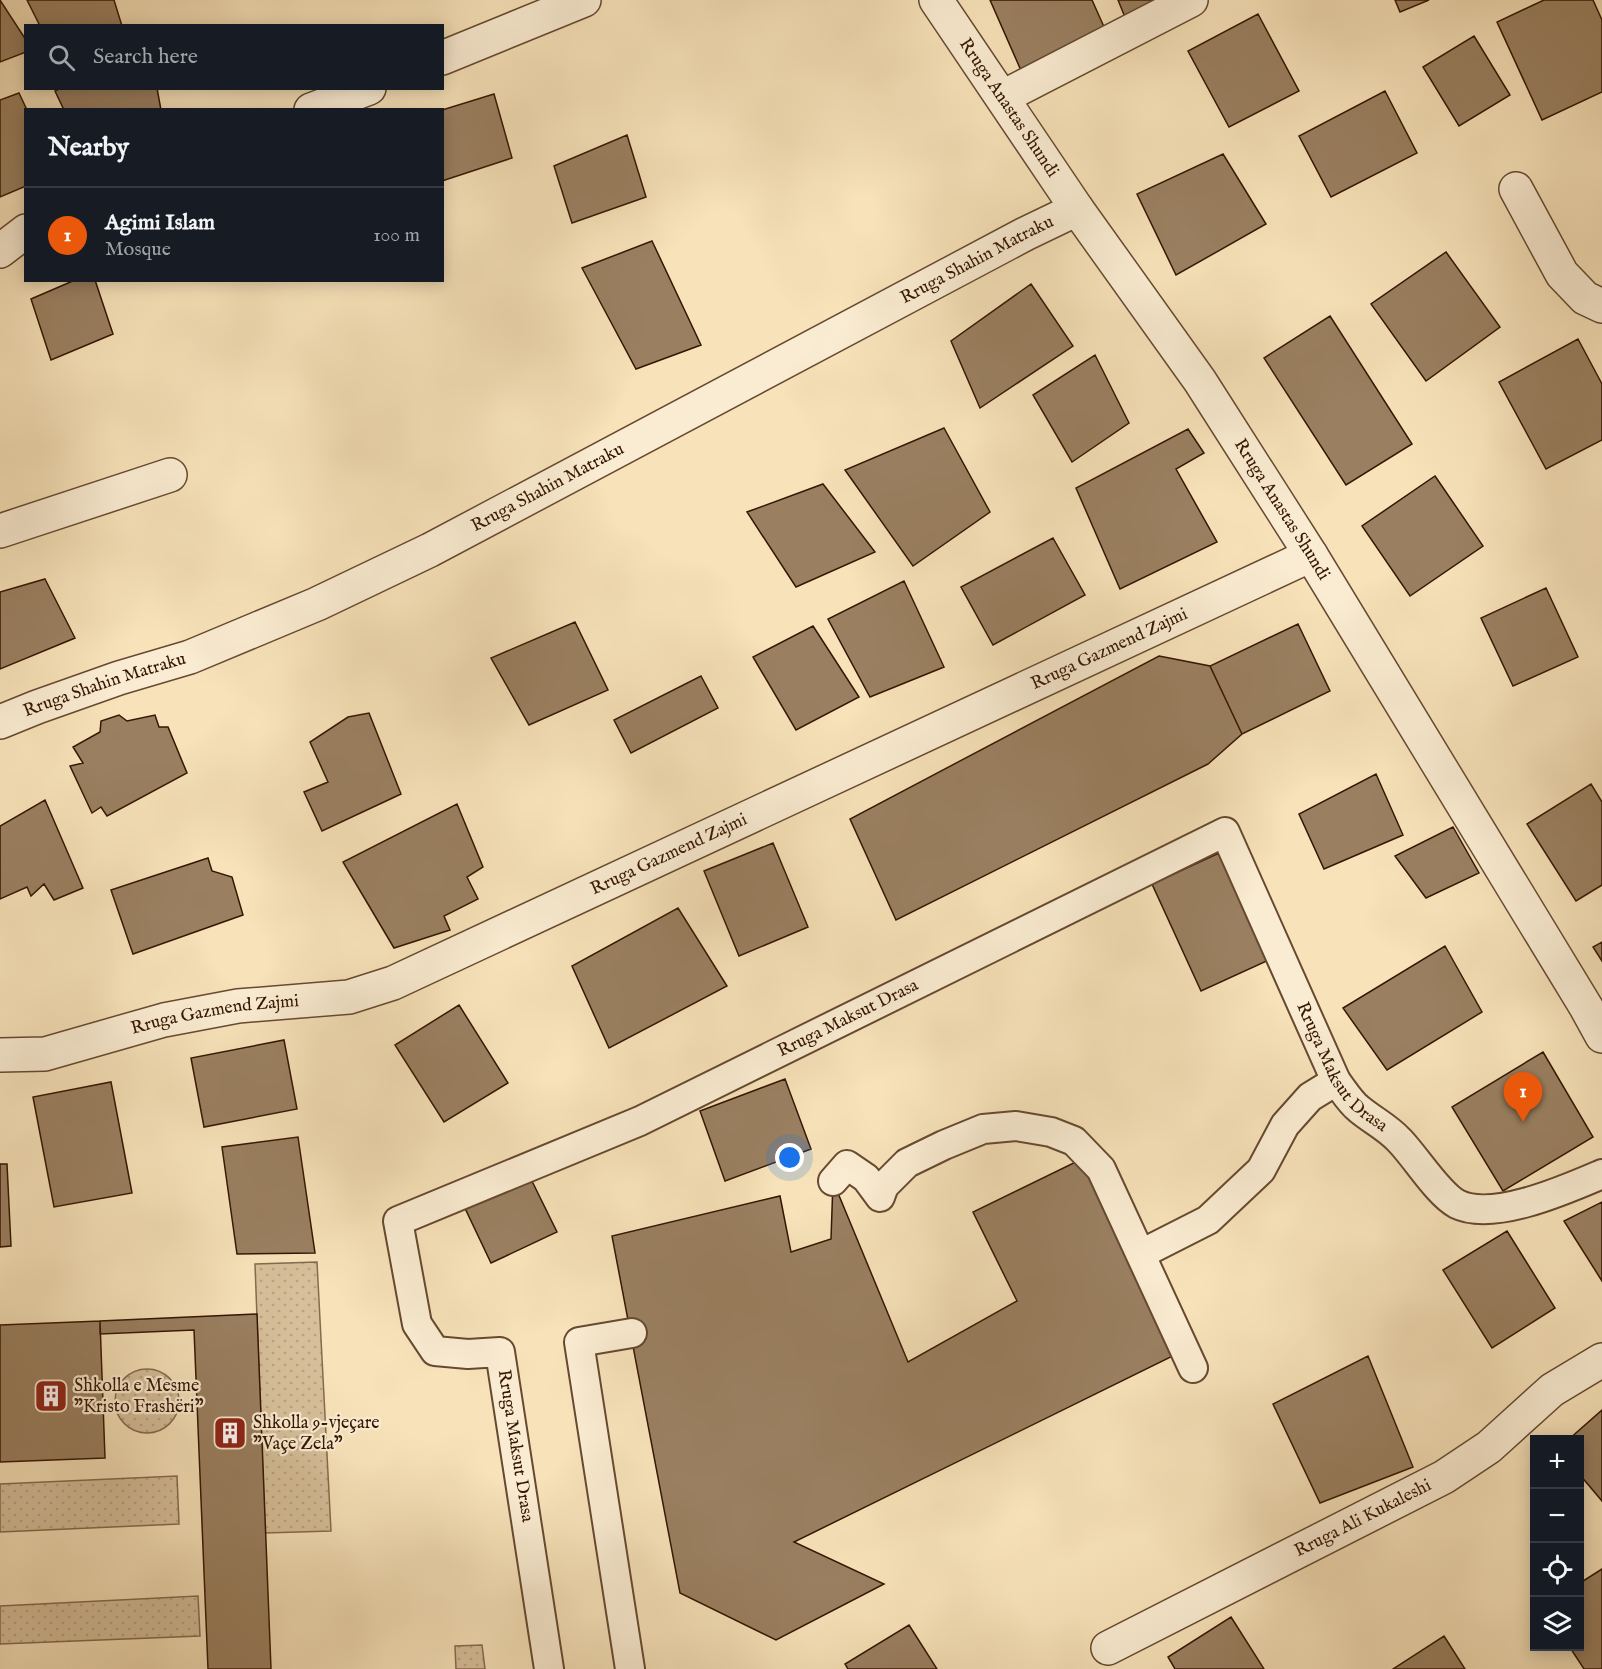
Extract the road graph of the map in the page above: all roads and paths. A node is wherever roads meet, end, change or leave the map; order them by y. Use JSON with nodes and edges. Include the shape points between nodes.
{"nodes":[{"id":1,"x":584,"y":0,"type":"edge"},
{"id":2,"x":936,"y":0,"type":"edge"},
{"id":3,"x":1191,"y":0,"type":"edge"},
{"id":4,"x":444,"y":57,"type":"edge"},
{"id":5,"x":364,"y":90,"type":"edge"},
{"id":6,"x":1003,"y":97,"type":"junction"},
{"id":7,"x":316,"y":108,"type":"edge"},
{"id":8,"x":1516,"y":189,"type":"dead end"},
{"id":9,"x":1077,"y":209,"type":"junction"},
{"id":10,"x":24,"y":233,"type":"edge"},
{"id":11,"x":0,"y":251,"type":"edge"},
{"id":12,"x":1602,"y":306,"type":"edge"},
{"id":13,"x":170,"y":475,"type":"dead end"},
{"id":14,"x":0,"y":531,"type":"edge"},
{"id":15,"x":1311,"y":555,"type":"junction"},
{"id":16,"x":0,"y":722,"type":"edge"},
{"id":17,"x":1602,"y":1036,"type":"edge"},
{"id":18,"x":0,"y":1055,"type":"edge"},
{"id":19,"x":1336,"y":1080,"type":"junction"},
{"id":20,"x":1602,"y":1174,"type":"edge"},
{"id":21,"x":833,"y":1181,"type":"dead end"},
{"id":22,"x":1141,"y":1254,"type":"junction"},
{"id":23,"x":632,"y":1333,"type":"dead end"},
{"id":24,"x":1602,"y":1360,"type":"edge"},
{"id":25,"x":1193,"y":1368,"type":"dead end"},
{"id":26,"x":1108,"y":1648,"type":"dead end"},
{"id":27,"x":549,"y":1669,"type":"edge"},
{"id":28,"x":630,"y":1669,"type":"edge"}],
"edges":[{"from":1,"to":4,"type":"street"},
{"from":2,"to":6,"type":"street","name":"Rruga Anastas Shundi"},
{"from":3,"to":6,"type":"street"},
{"from":5,"to":7,"type":"street"},
{"from":6,"to":9,"type":"street","name":"Rruga Anastas Shundi"},
{"from":8,"to":12,"type":"street","via":[[1562,274],[1585,298]]},
{"from":9,"to":15,"type":"street","name":"Rruga Anastas Shundi","via":[[1200,381]]},
{"from":9,"to":16,"type":"street","name":"Rruga Shahin Matraku","via":[[379,575],[190,657],[119,678]]},
{"from":10,"to":11,"type":"street"},
{"from":13,"to":14,"type":"street"},
{"from":15,"to":17,"type":"street","name":"Rruga Anastas Shundi"},
{"from":15,"to":18,"type":"street","name":"Rruga Gazmend Zajmi","via":[[393,983],[349,997],[238,1006],[164,1020],[45,1054]]},
{"from":19,"to":20,"type":"lane","name":"Rruga Maksut Drasa","via":[[1357,1108],[1392,1133],[1434,1184],[1457,1204],[1488,1210],[1530,1202]]},
{"from":19,"to":22,"type":"lane","via":[[1310,1096],[1285,1125],[1262,1170],[1208,1220]]},
{"from":19,"to":27,"type":"lane","name":"Rruga Maksut Drasa","via":[[1225,832],[640,1120],[398,1221],[417,1324],[435,1351],[500,1352]]},
{"from":21,"to":22,"type":"lane","via":[[847,1165],[866,1178],[880,1197],[884,1186],[907,1163],[983,1129],[1016,1126],[1051,1132],[1074,1141],[1101,1169]]},
{"from":22,"to":25,"type":"lane"},
{"from":23,"to":28,"type":"lane","via":[[579,1342]]},
{"from":24,"to":26,"type":"street","name":"Rruga Ali Kukaleshi","via":[[1552,1390],[1489,1446],[1444,1477]]}]}
